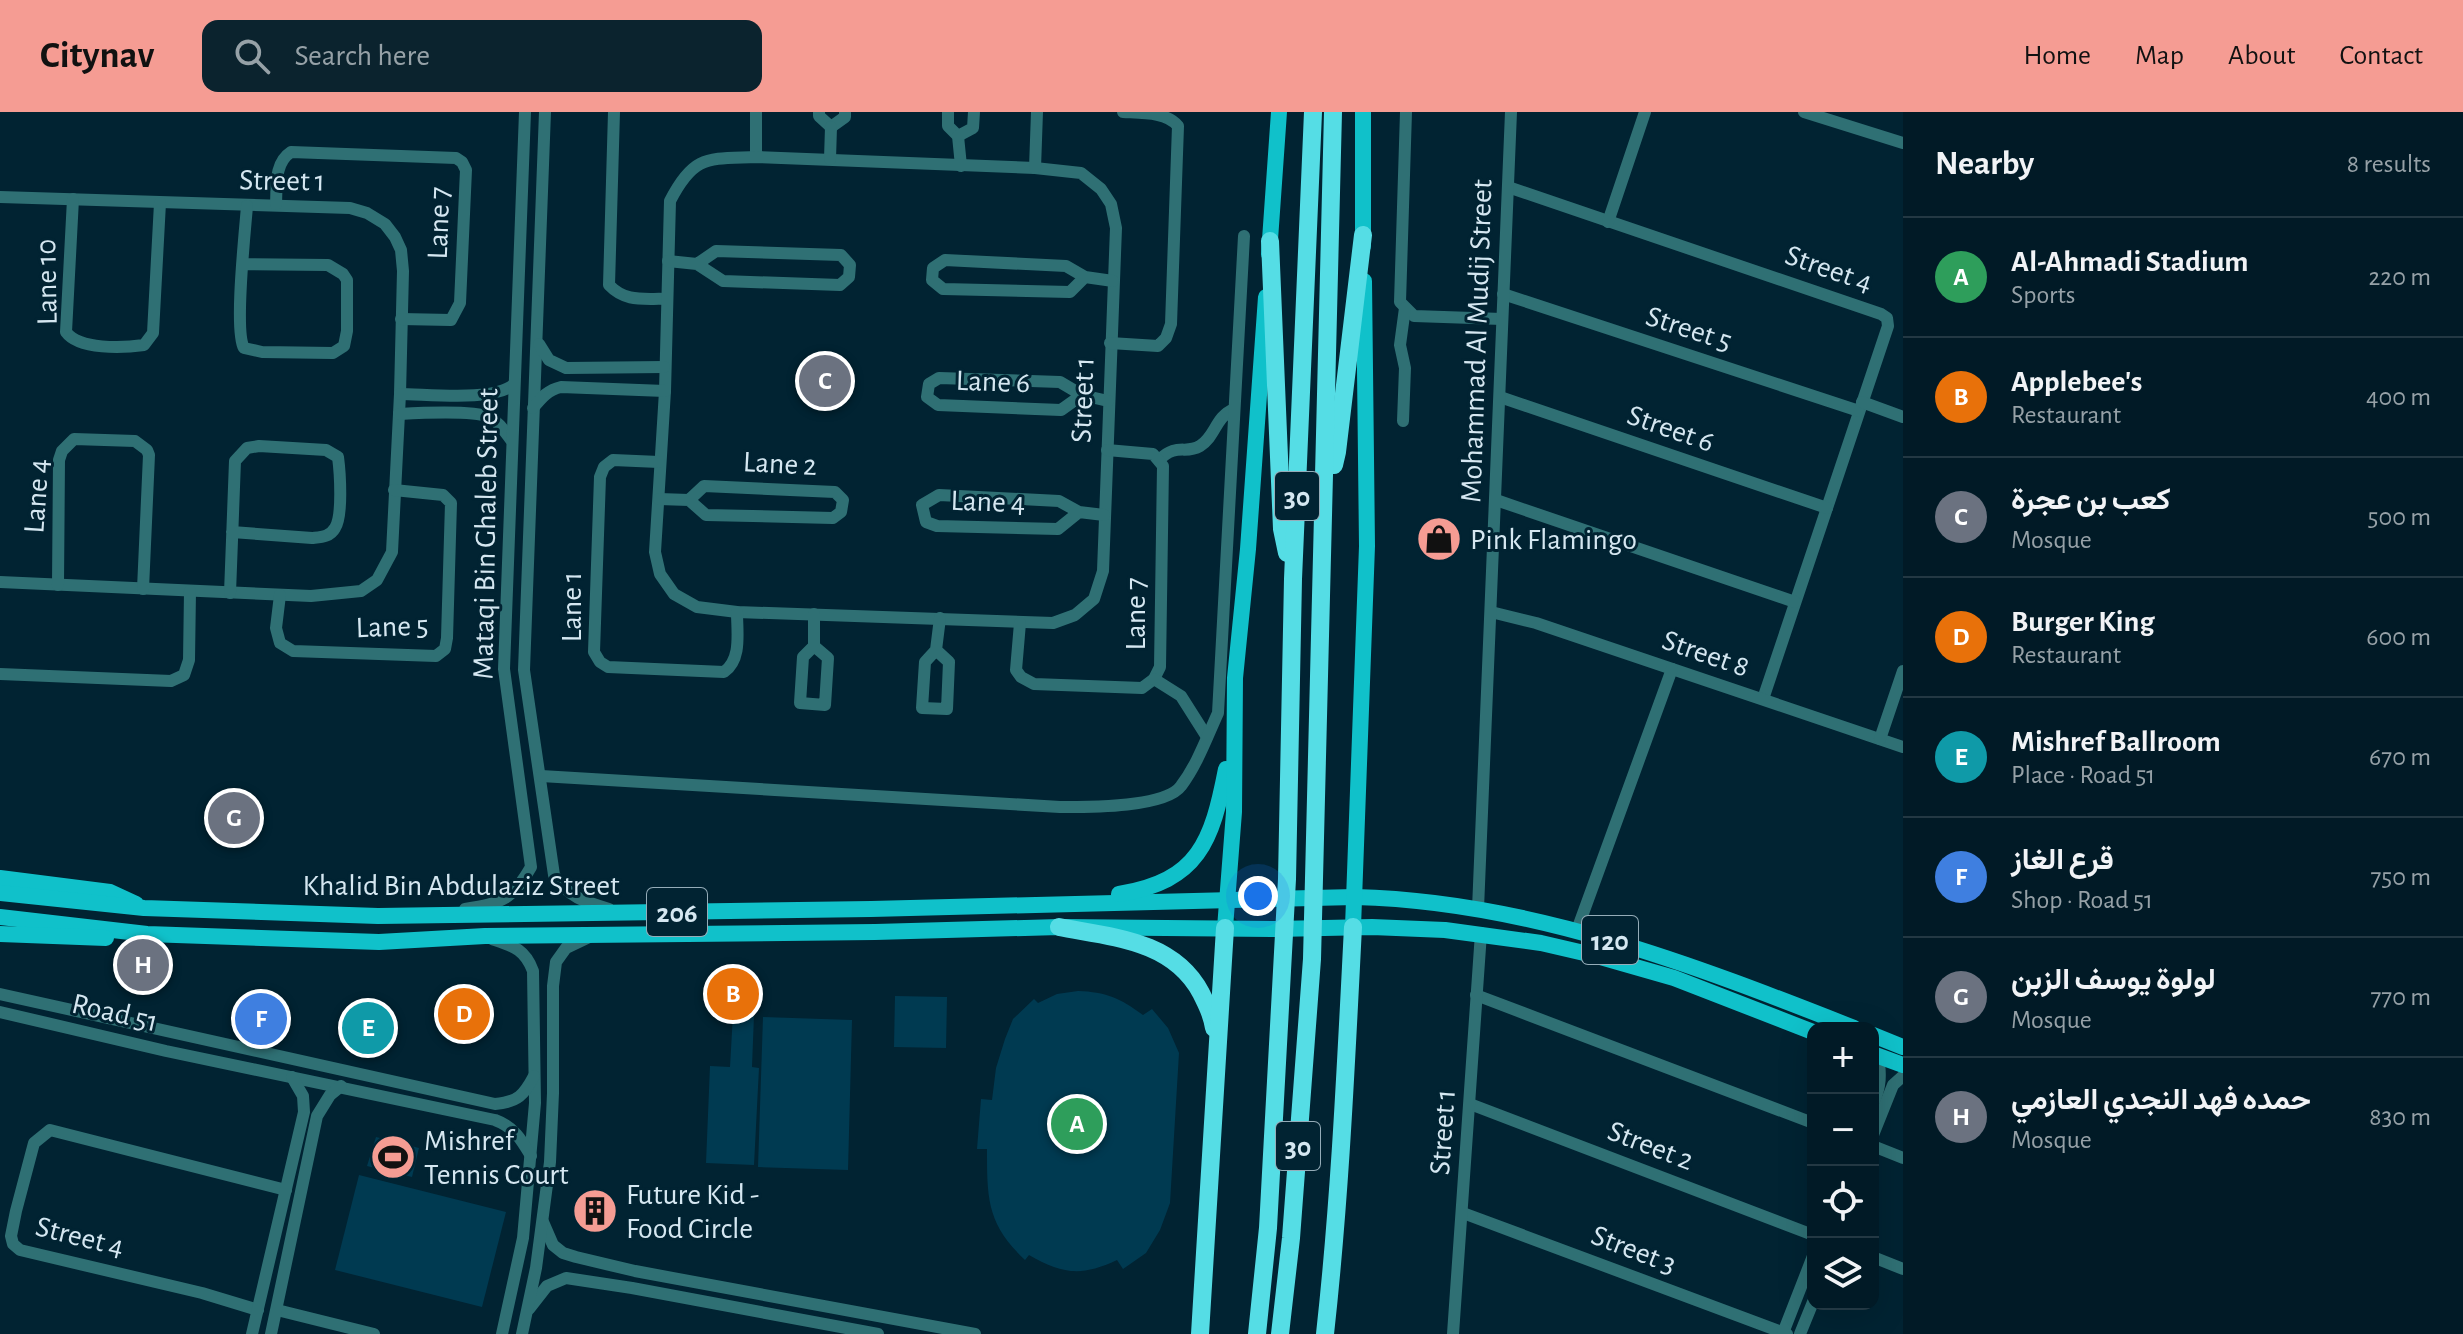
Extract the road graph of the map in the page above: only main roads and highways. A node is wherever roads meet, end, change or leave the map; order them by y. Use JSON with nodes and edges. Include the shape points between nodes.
{"nodes":[{"id":1,"x":1279,"y":112,"type":"edge"},
{"id":2,"x":1313,"y":112,"type":"edge"},
{"id":3,"x":1333,"y":112,"type":"edge"},
{"id":4,"x":1363,"y":112,"type":"edge"},
{"id":5,"x":1363,"y":235,"type":"junction"},
{"id":6,"x":1270,"y":241,"type":"junction"},
{"id":7,"x":1325,"y":494,"type":"junction"},
{"id":8,"x":1293,"y":579,"type":"junction"},
{"id":9,"x":1233,"y":732,"type":"junction"},
{"id":10,"x":0,"y":878,"type":"edge"},
{"id":11,"x":0,"y":893,"type":"edge"},
{"id":12,"x":1355,"y":897,"type":"junction"},
{"id":13,"x":1322,"y":899,"type":"junction"},
{"id":14,"x":1227,"y":901,"type":"junction"},
{"id":15,"x":1064,"y":904,"type":"junction"},
{"id":16,"x":144,"y":908,"type":"junction"},
{"id":17,"x":871,"y":909,"type":"junction"},
{"id":18,"x":0,"y":917,"type":"edge"},
{"id":19,"x":1059,"y":927,"type":"junction"},
{"id":20,"x":1353,"y":927,"type":"junction"},
{"id":21,"x":1225,"y":928,"type":"junction"},
{"id":22,"x":1276,"y":929,"type":"junction"},
{"id":23,"x":875,"y":932,"type":"junction"},
{"id":24,"x":0,"y":934,"type":"edge"},
{"id":25,"x":147,"y":934,"type":"junction"},
{"id":26,"x":1766,"y":995,"type":"junction"},
{"id":27,"x":1759,"y":1013,"type":"junction"},
{"id":28,"x":1838,"y":1022,"type":"edge"},
{"id":29,"x":1807,"y":1030,"type":"edge"},
{"id":30,"x":1879,"y":1037,"type":"edge"},
{"id":31,"x":1903,"y":1047,"type":"edge"},
{"id":32,"x":1879,"y":1056,"type":"edge"},
{"id":33,"x":1218,"y":1060,"type":"junction"},
{"id":34,"x":1903,"y":1065,"type":"edge"},
{"id":35,"x":1200,"y":1334,"type":"edge"},
{"id":36,"x":1257,"y":1334,"type":"edge"},
{"id":37,"x":1280,"y":1334,"type":"edge"},
{"id":38,"x":1325,"y":1334,"type":"edge"}],
"edges":[{"from":1,"to":6,"type":"main road"},
{"from":2,"to":8,"type":"highway","number":"30"},
{"from":3,"to":7,"type":"highway","number":"30"},
{"from":4,"to":5,"type":"main road"},
{"from":5,"to":7,"type":"highway","via":[[1337,452]]},
{"from":5,"to":12,"type":"main road","via":[[1367,546]]},
{"from":6,"to":8,"type":"highway","via":[[1282,529]]},
{"from":6,"to":9,"type":"main road"},
{"from":7,"to":37,"type":"highway","number":"30","via":[[1312,959]]},
{"from":8,"to":36,"type":"highway","number":"30","via":[[1287,879],[1268,1228]]},
{"from":9,"to":14,"type":"main road"},
{"from":9,"to":15,"type":"main road","via":[[1217,816],[1206,842],[1181,871],[1144,890]]},
{"from":10,"to":16,"type":"main road","via":[[110,892]]},
{"from":11,"to":16,"type":"main road","name":"Khalid Bin Abdulaziz Street","number":"206"},
{"from":12,"to":13,"type":"main road","name":"Khalid Bin Abdulaziz Street","number":"206"},
{"from":12,"to":20,"type":"main road"},
{"from":12,"to":22,"type":"main road","via":[[1341,914]]},
{"from":12,"to":26,"type":"main road","number":"120","via":[[1420,900],[1577,930]]},
{"from":13,"to":14,"type":"main road","name":"Khalid Bin Abdulaziz Street","number":"206"},
{"from":13,"to":21,"type":"main road","via":[[1244,909]]},
{"from":14,"to":15,"type":"main road","name":"Khalid Bin Abdulaziz Street","number":"206"},
{"from":14,"to":21,"type":"main road"},
{"from":15,"to":17,"type":"main road","name":"Khalid Bin Abdulaziz Street","number":"206"},
{"from":16,"to":17,"type":"main road","name":"Khalid Bin Abdulaziz Street","number":"206","via":[[413,916]]},
{"from":17,"to":23,"type":"main road","via":[[882,916]]},
{"from":18,"to":25,"type":"main road","name":"Khalid Bin Abdulaziz Street","number":"206"},
{"from":19,"to":21,"type":"main road","name":"Khalid Bin Abdulaziz Street","number":"206"},
{"from":19,"to":23,"type":"main road","name":"Khalid Bin Abdulaziz Street","number":"206"},
{"from":19,"to":33,"type":"highway","via":[[1147,946],[1177,963],[1210,1012]]},
{"from":20,"to":22,"type":"main road","name":"Khalid Bin Abdulaziz Street","number":"206"},
{"from":20,"to":27,"type":"main road","number":"120","via":[[1481,933],[1541,943],[1674,978]]},
{"from":20,"to":38,"type":"highway"},
{"from":21,"to":22,"type":"main road","name":"Khalid Bin Abdulaziz Street","number":"206"},
{"from":21,"to":33,"type":"highway"},
{"from":23,"to":25,"type":"main road","name":"Khalid Bin Abdulaziz Street","number":"206","via":[[379,942]]},
{"from":24,"to":25,"type":"main road"},
{"from":26,"to":27,"type":"main road","via":[[1757,1001]]},
{"from":26,"to":28,"type":"main road","number":"120"},
{"from":27,"to":29,"type":"main road","number":"120"},
{"from":30,"to":31,"type":"main road"},
{"from":32,"to":34,"type":"main road"},
{"from":33,"to":35,"type":"highway"}]}
